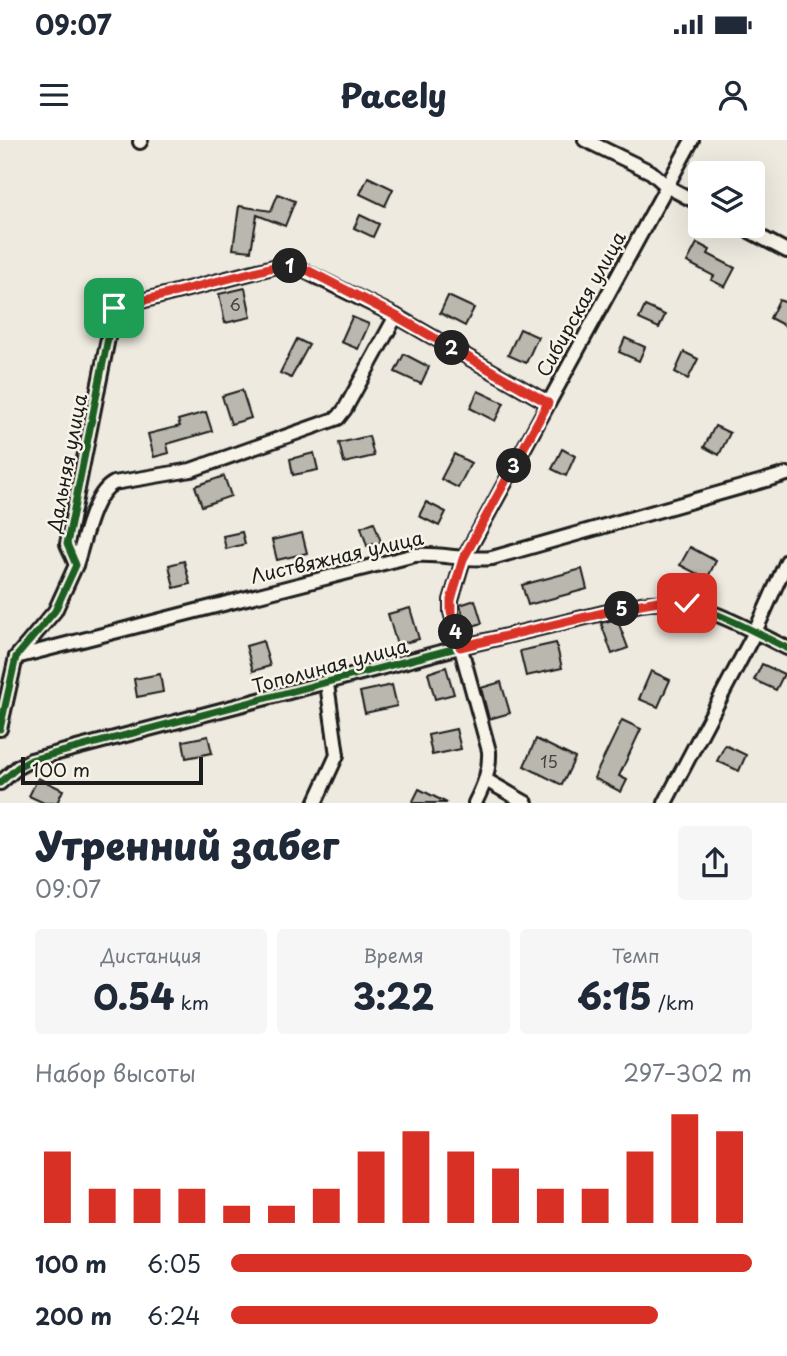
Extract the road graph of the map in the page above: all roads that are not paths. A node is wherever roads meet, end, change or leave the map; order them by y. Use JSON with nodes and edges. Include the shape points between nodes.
{"nodes":[{"id":1,"x":585,"y":140,"type":"edge"},
{"id":2,"x":692,"y":140,"type":"edge"},
{"id":3,"x":668,"y":187,"type":"junction"},
{"id":4,"x":688,"y":198,"type":"edge"},
{"id":5,"x":763,"y":238,"type":"edge"},
{"id":6,"x":787,"y":251,"type":"edge"},
{"id":7,"x":396,"y":316,"type":"junction"},
{"id":8,"x":548,"y":403,"type":"junction"},
{"id":9,"x":787,"y":474,"type":"edge"},
{"id":10,"x":463,"y":559,"type":"junction"},
{"id":11,"x":787,"y":561,"type":"edge"},
{"id":12,"x":76,"y":565,"type":"junction"},
{"id":13,"x":755,"y":632,"type":"junction"},
{"id":14,"x":460,"y":647,"type":"junction"},
{"id":15,"x":787,"y":648,"type":"edge"},
{"id":16,"x":16,"y":657,"type":"junction"},
{"id":17,"x":327,"y":684,"type":"junction"},
{"id":18,"x":0,"y":729,"type":"edge"},
{"id":19,"x":486,"y":780,"type":"junction"},
{"id":20,"x":0,"y":783,"type":"edge"},
{"id":21,"x":314,"y":803,"type":"edge"},
{"id":22,"x":475,"y":803,"type":"edge"},
{"id":23,"x":526,"y":803,"type":"edge"},
{"id":24,"x":665,"y":803,"type":"edge"}],
"edges":[{"from":1,"to":3,"type":"street","via":[[651,172]]},
{"from":2,"to":3,"type":"street","name":"Сибирская улица"},
{"from":3,"to":4,"type":"street"},
{"from":3,"to":8,"type":"street","name":"Сибирская улица"},
{"from":5,"to":6,"type":"street"},
{"from":7,"to":8,"type":"street"},
{"from":7,"to":12,"type":"street","via":[[338,418],[191,470],[105,487]]},
{"from":7,"to":12,"type":"street","name":"Дальняя улица","via":[[309,271],[281,265],[114,308],[66,544]]},
{"from":8,"to":10,"type":"street","name":"Сибирская улица"},
{"from":9,"to":10,"type":"street","name":"Листвяжная улица","via":[[492,558]]},
{"from":10,"to":14,"type":"street","name":"Сибирская улица","via":[[451,600]]},
{"from":10,"to":16,"type":"street","name":"Листвяжная улица","via":[[415,555]]},
{"from":11,"to":13,"type":"street"},
{"from":12,"to":16,"type":"street","via":[[55,611]]},
{"from":13,"to":14,"type":"street","name":"Тополиная улица","via":[[703,609],[664,600]]},
{"from":13,"to":15,"type":"street","name":"Тополиная улица"},
{"from":13,"to":24,"type":"street"},
{"from":14,"to":17,"type":"street","name":"Тополиная улица"},
{"from":14,"to":19,"type":"street","name":"Сибирская улица","via":[[489,751]]},
{"from":16,"to":18,"type":"street"},
{"from":17,"to":20,"type":"street","name":"Тополиная улица","via":[[31,760]]},
{"from":17,"to":21,"type":"street","via":[[337,755]]},
{"from":19,"to":22,"type":"street","name":"Сибирская улица"},
{"from":19,"to":23,"type":"street"}]}
